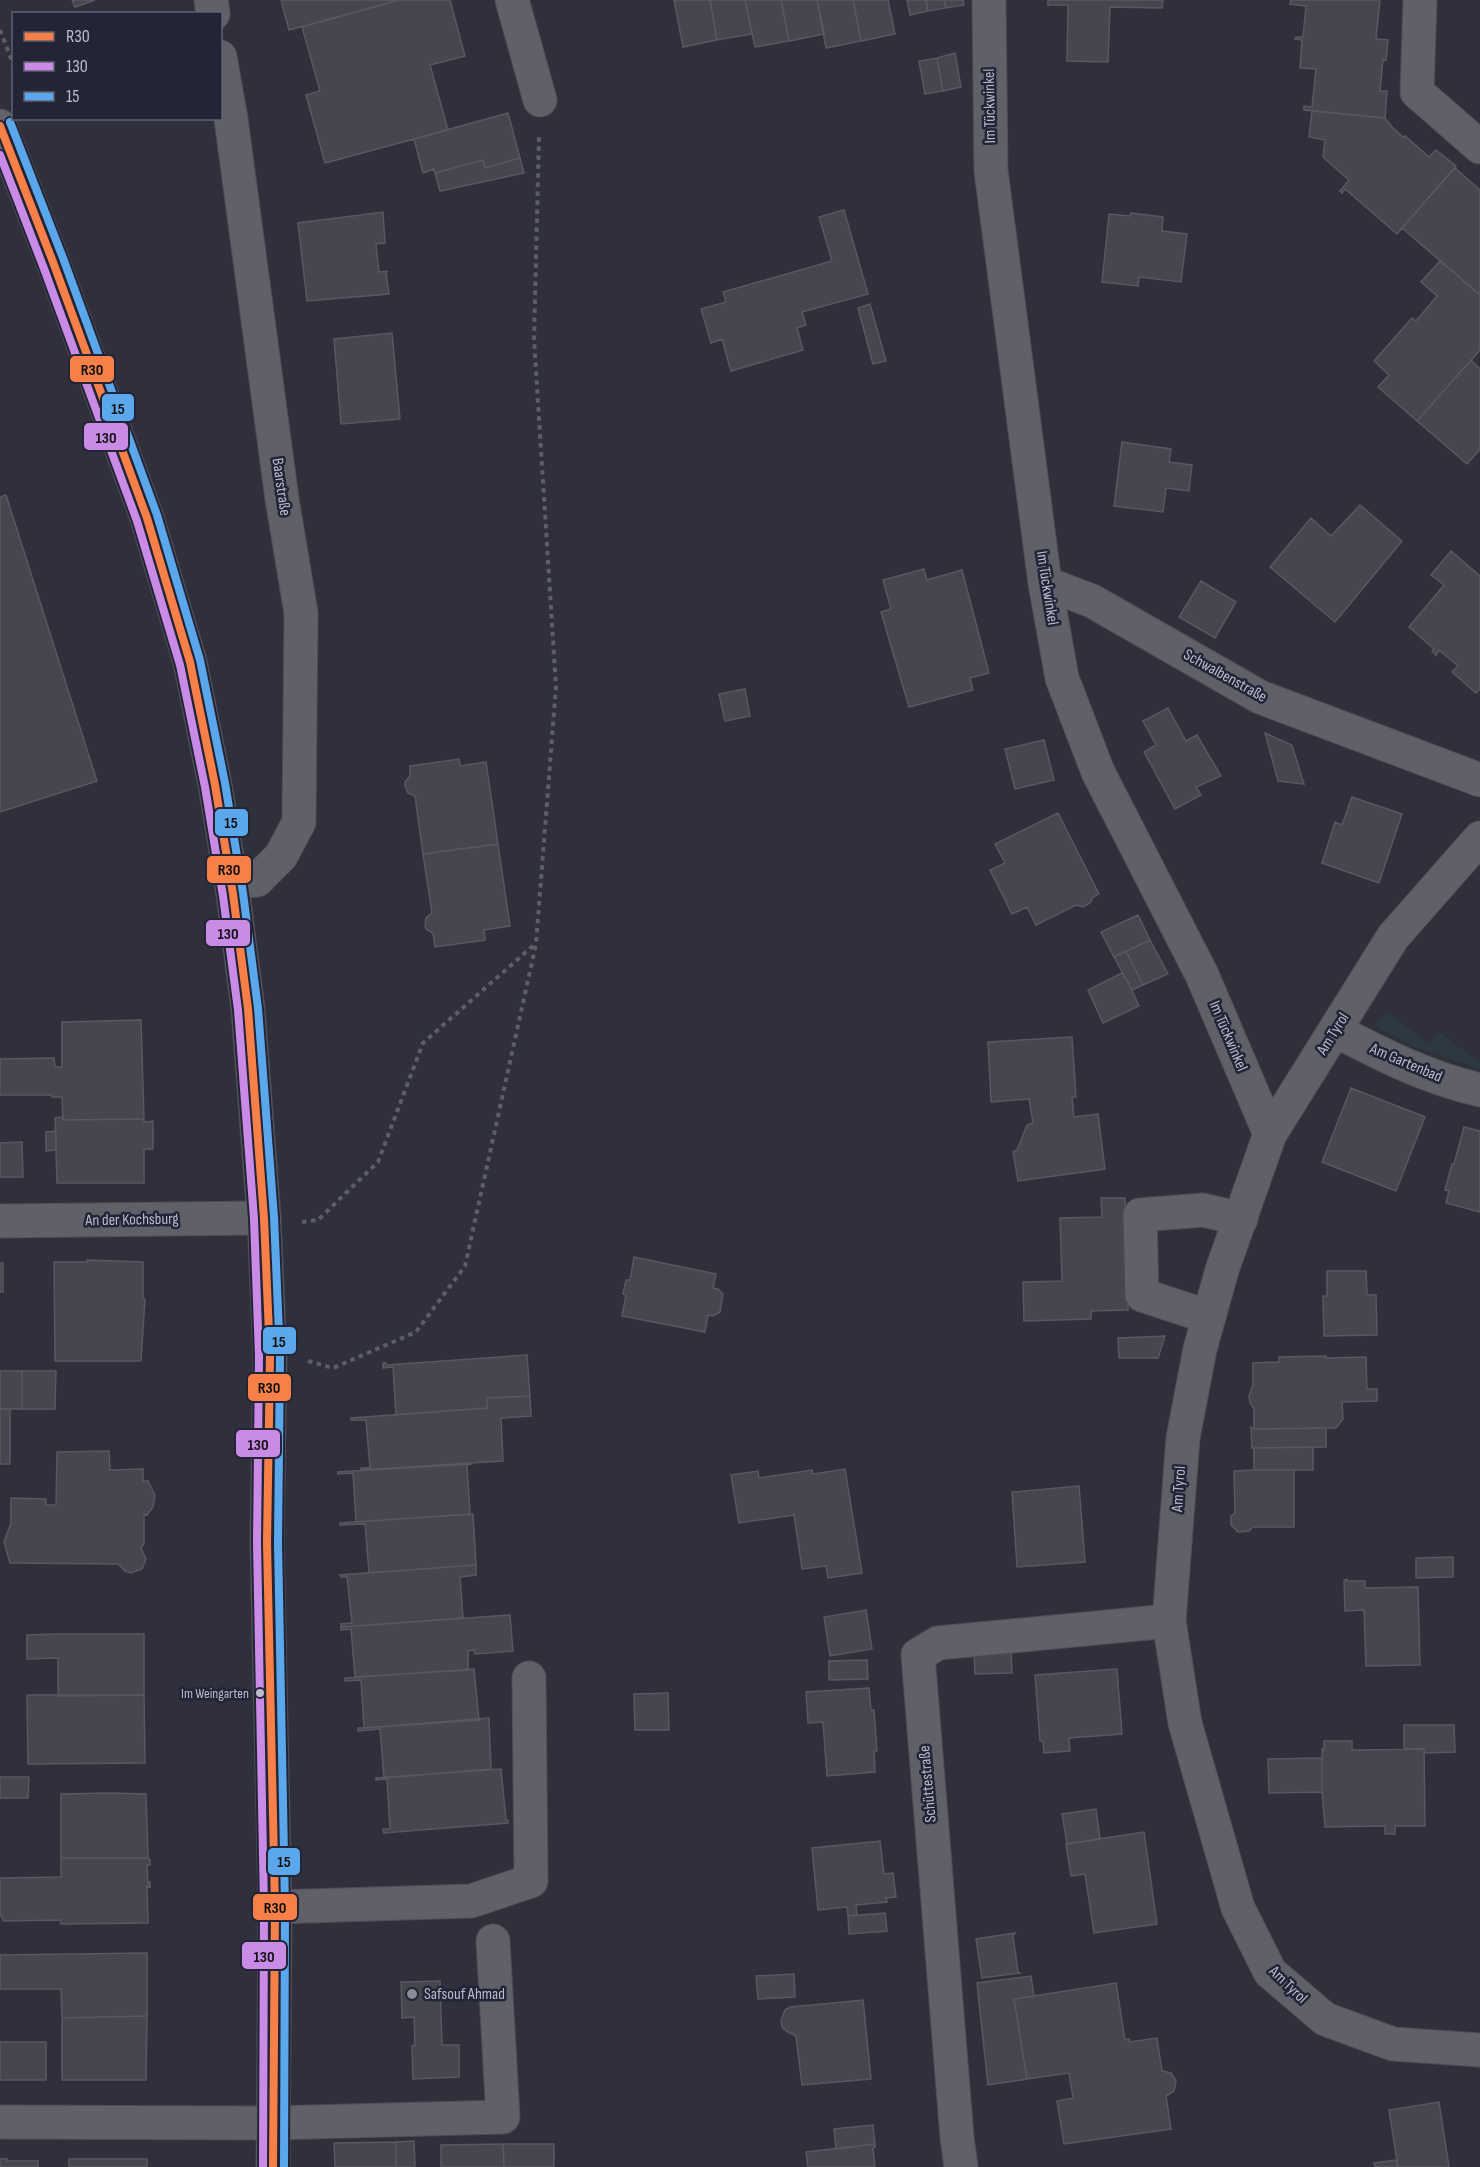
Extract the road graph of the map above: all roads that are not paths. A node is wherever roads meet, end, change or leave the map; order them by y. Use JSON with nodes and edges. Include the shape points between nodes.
{"nodes":[{"id":1,"x":512,"y":0,"type":"edge"},
{"id":2,"x":989,"y":0,"type":"edge"},
{"id":3,"x":1420,"y":0,"type":"edge"},
{"id":4,"x":222,"y":68,"type":"edge"},
{"id":5,"x":540,"y":100,"type":"road end"},
{"id":6,"x":0,"y":126,"type":"edge"},
{"id":7,"x":1480,"y":147,"type":"edge"},
{"id":8,"x":1045,"y":583,"type":"junction"},
{"id":9,"x":1480,"y":780,"type":"edge"},
{"id":10,"x":1480,"y":838,"type":"edge"},
{"id":11,"x":232,"y":882,"type":"junction"},
{"id":12,"x":1335,"y":1030,"type":"junction"},
{"id":13,"x":1480,"y":1090,"type":"edge"},
{"id":14,"x":1270,"y":1134,"type":"junction"},
{"id":15,"x":264,"y":1218,"type":"junction"},
{"id":16,"x":1240,"y":1219,"type":"junction"},
{"id":17,"x":0,"y":1221,"type":"edge"},
{"id":18,"x":1209,"y":1317,"type":"junction"},
{"id":19,"x":1169,"y":1621,"type":"junction"},
{"id":20,"x":528,"y":1678,"type":"dead end"},
{"id":21,"x":275,"y":1907,"type":"junction"},
{"id":22,"x":493,"y":1941,"type":"dead end"},
{"id":23,"x":1480,"y":2050,"type":"edge"},
{"id":24,"x":0,"y":2122,"type":"edge"},
{"id":25,"x":272,"y":2123,"type":"junction"},
{"id":26,"x":273,"y":2167,"type":"edge"},
{"id":27,"x":961,"y":2167,"type":"edge"}],
"edges":[{"from":1,"to":5,"type":"street"},
{"from":2,"to":8,"type":"street","name":"Im Tückwinkel","via":[[991,171]]},
{"from":3,"to":7,"type":"street","via":[[1417,92]]},
{"from":4,"to":11,"type":"street","name":"Baarstraße","via":[[301,613],[298,822],[281,856],[257,880]]},
{"from":6,"to":11,"type":"main road","via":[[147,518],[190,662]]},
{"from":8,"to":9,"type":"street","name":"Schwalbenstraße","via":[[1092,601],[1260,697]]},
{"from":8,"to":14,"type":"street","name":"Im Tückwinkel","via":[[1062,678],[1098,772],[1202,975]]},
{"from":10,"to":12,"type":"street","name":"Am Tyrol","via":[[1393,937]]},
{"from":11,"to":15,"type":"main road","via":[[248,1009]]},
{"from":12,"to":13,"type":"street","name":"Am Gartenbad","via":[[1394,1061]]},
{"from":12,"to":14,"type":"street","name":"Am Tyrol"},
{"from":14,"to":16,"type":"street","name":"Am Tyrol"},
{"from":15,"to":17,"type":"street","name":"An der Kochsburg"},
{"from":15,"to":21,"type":"main road","via":[[270,1356],[267,1543]]},
{"from":16,"to":18,"type":"street","name":"Am Tyrol"},
{"from":16,"to":18,"type":"street","via":[[1203,1210],[1140,1215],[1142,1295]]},
{"from":18,"to":19,"type":"street","name":"Am Tyrol","via":[[1183,1438]]},
{"from":19,"to":23,"type":"street","name":"Am Tyrol","via":[[1185,1723],[1238,1908],[1270,1972],[1325,2019],[1393,2044]]},
{"from":19,"to":27,"type":"street","name":"Schüttestraße","via":[[938,1643],[918,1655]]},
{"from":20,"to":21,"type":"street","via":[[531,1881],[471,1900]]},
{"from":21,"to":25,"type":"main road"},
{"from":22,"to":25,"type":"street","via":[[512,2116]]},
{"from":24,"to":25,"type":"street"},
{"from":25,"to":26,"type":"main road"}]}
